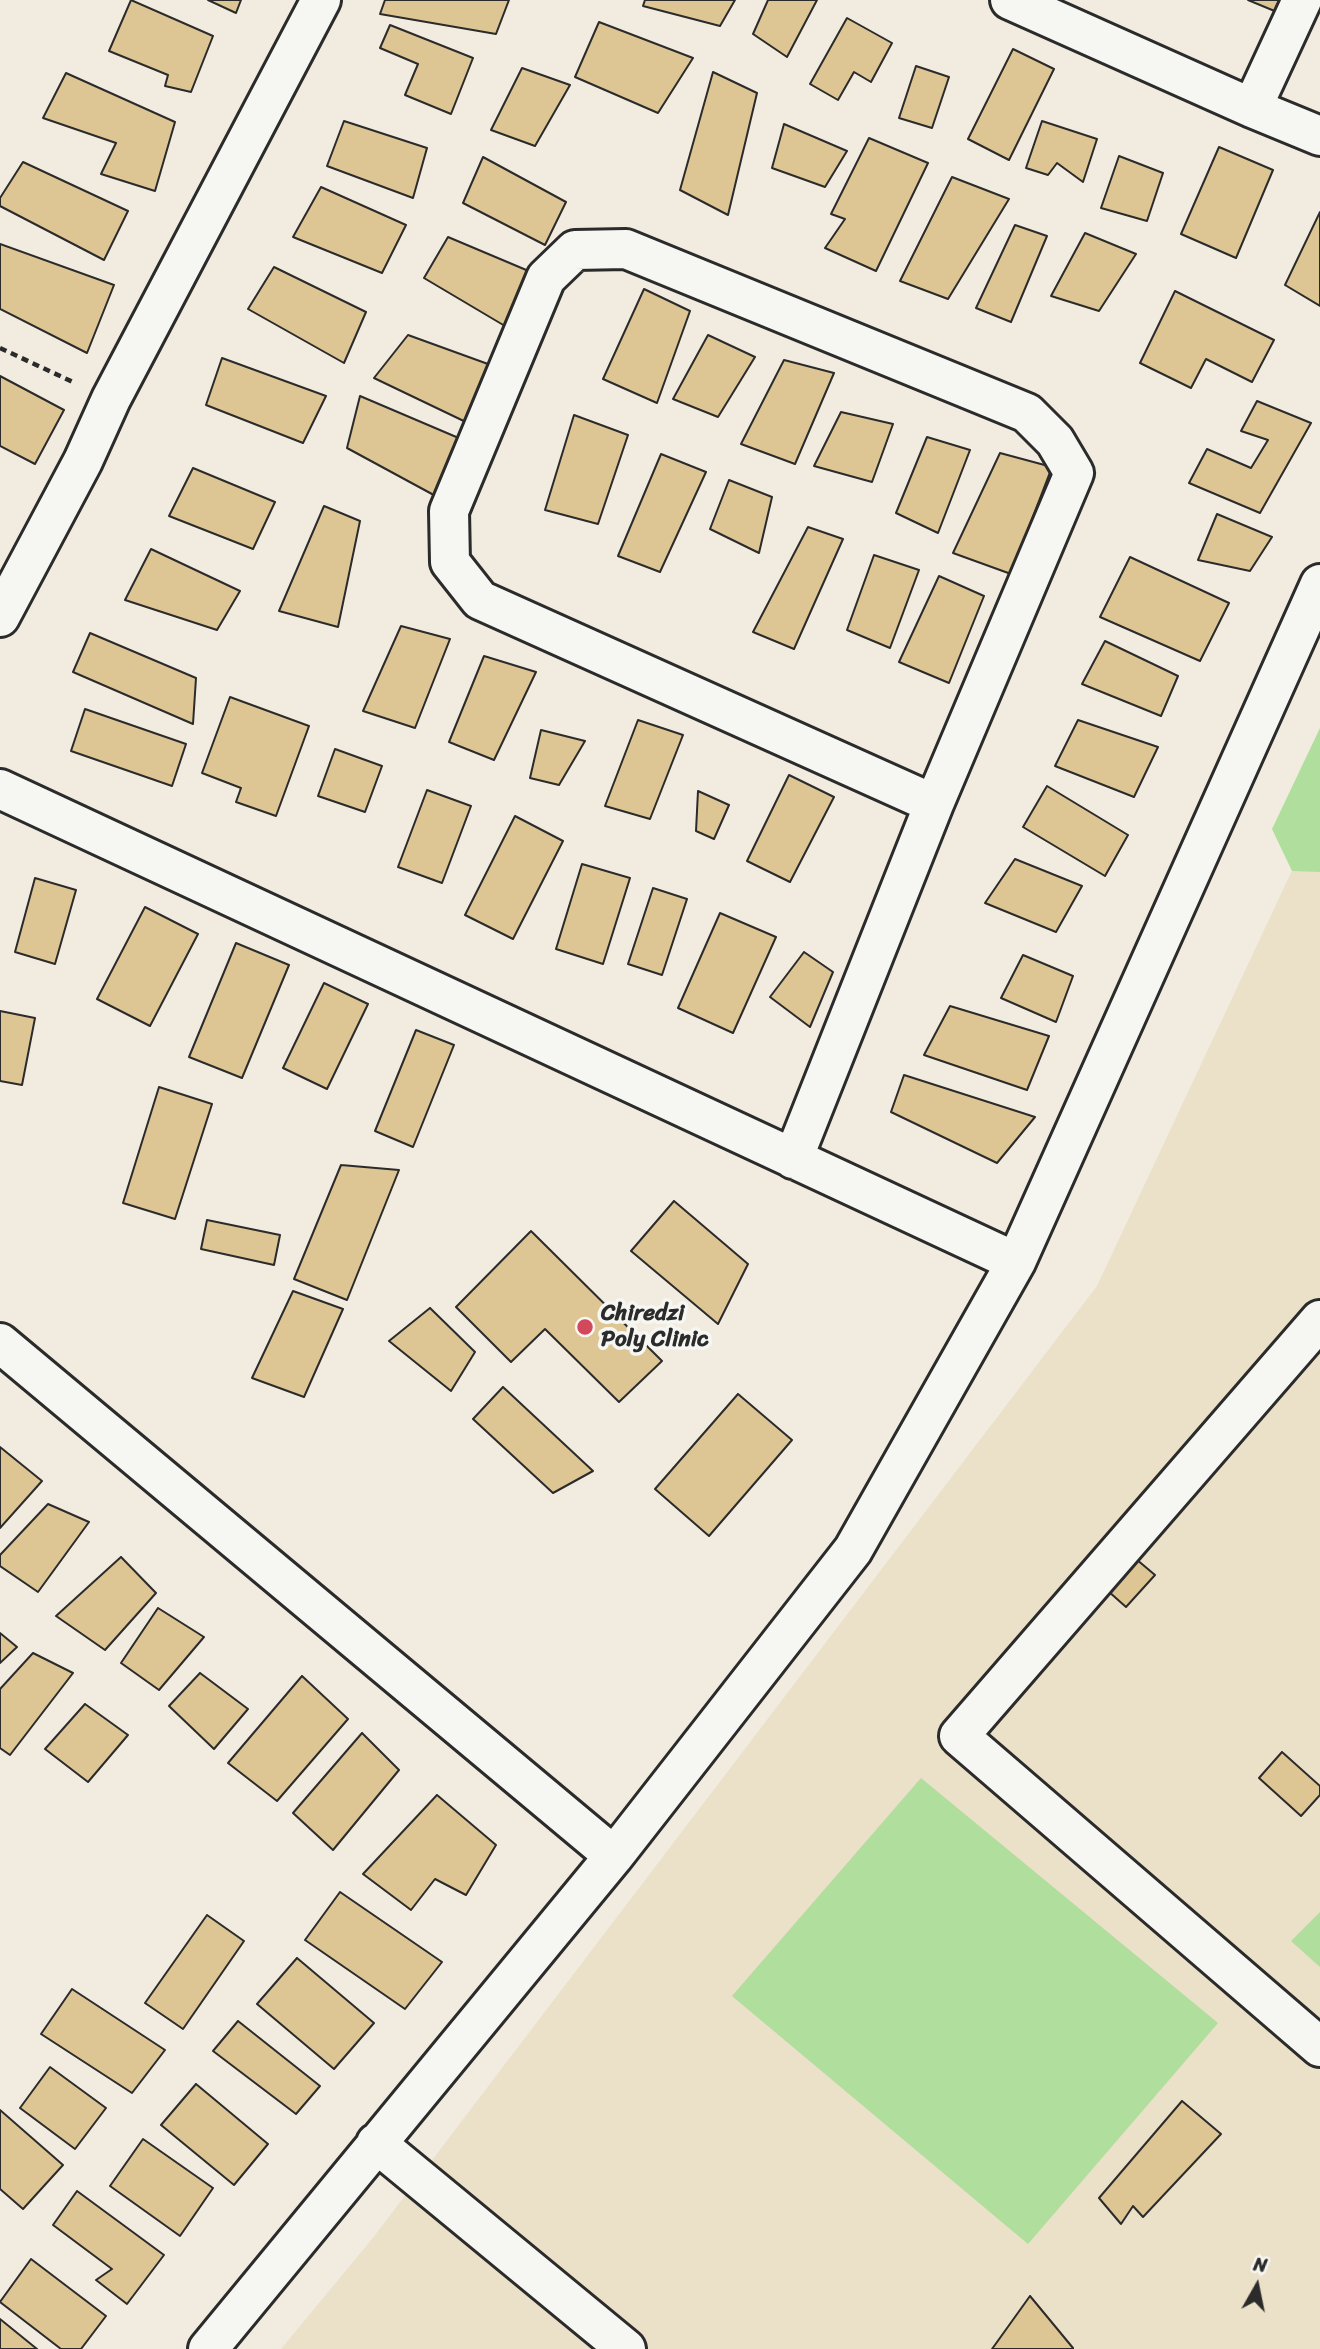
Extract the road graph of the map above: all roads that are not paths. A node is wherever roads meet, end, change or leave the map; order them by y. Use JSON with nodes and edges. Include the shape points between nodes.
{"nodes":[{"id":1,"x":321,"y":0,"type":"edge"},
{"id":2,"x":1010,"y":0,"type":"edge"},
{"id":3,"x":1302,"y":0,"type":"edge"},
{"id":4,"x":1252,"y":108,"type":"junction"},
{"id":5,"x":1320,"y":136,"type":"edge"},
{"id":6,"x":1320,"y":584,"type":"edge"},
{"id":7,"x":0,"y":617,"type":"edge"},
{"id":8,"x":0,"y":789,"type":"edge"},
{"id":9,"x":934,"y":804,"type":"junction"},
{"id":10,"x":793,"y":1159,"type":"junction"},
{"id":11,"x":1016,"y":1262,"type":"junction"},
{"id":12,"x":1320,"y":1320,"type":"edge"},
{"id":13,"x":0,"y":1343,"type":"edge"},
{"id":14,"x":614,"y":1856,"type":"junction"},
{"id":15,"x":1320,"y":2047,"type":"edge"},
{"id":16,"x":376,"y":2144,"type":"junction"},
{"id":17,"x":208,"y":2349,"type":"edge"},
{"id":18,"x":626,"y":2349,"type":"edge"}],
"edges":[{"from":1,"to":7,"type":"street"},
{"from":2,"to":4,"type":"street"},
{"from":3,"to":4,"type":"street"},
{"from":4,"to":5,"type":"street"},
{"from":6,"to":11,"type":"street"},
{"from":8,"to":10,"type":"street"},
{"from":9,"to":9,"type":"street","via":[[1074,473],[1055,440],[1027,414],[626,248],[575,250],[545,278],[449,511],[450,562],[480,600]]},
{"from":9,"to":10,"type":"street"},
{"from":10,"to":11,"type":"street"},
{"from":11,"to":14,"type":"street","via":[[853,1550]]},
{"from":12,"to":15,"type":"street","via":[[959,1736]]},
{"from":13,"to":14,"type":"street"},
{"from":14,"to":16,"type":"street"},
{"from":16,"to":17,"type":"street"},
{"from":16,"to":18,"type":"street"}]}
